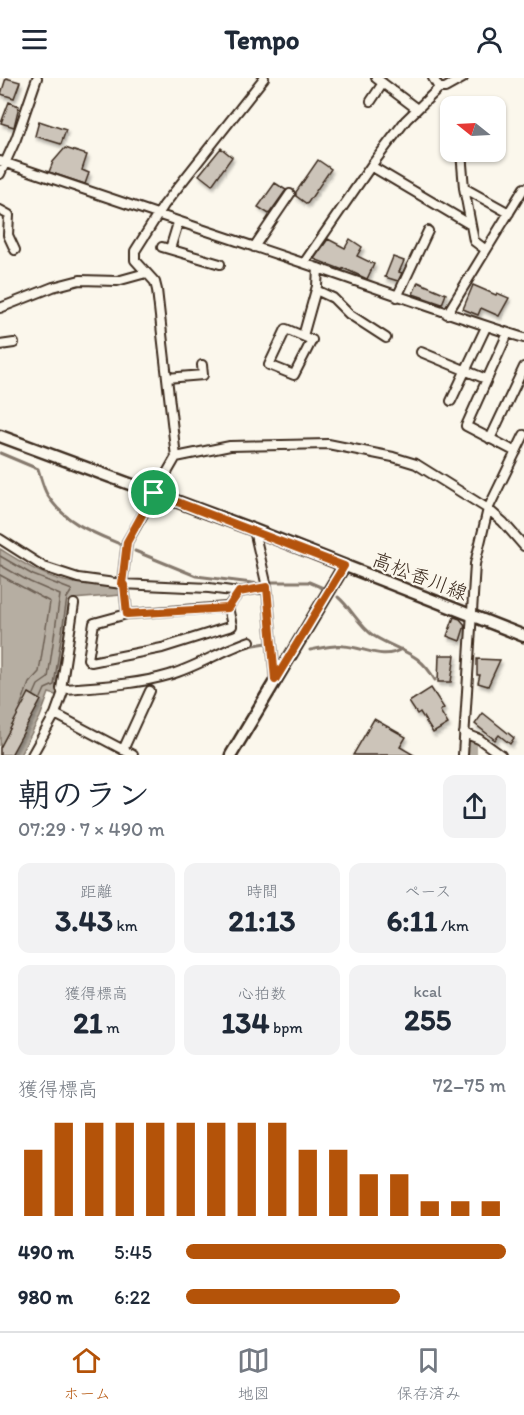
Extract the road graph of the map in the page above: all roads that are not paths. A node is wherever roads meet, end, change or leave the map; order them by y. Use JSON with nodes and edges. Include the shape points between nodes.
{"nodes":[{"id":1,"x":37,"y":78,"type":"edge"},
{"id":2,"x":264,"y":78,"type":"edge"},
{"id":3,"x":375,"y":78,"type":"edge"},
{"id":4,"x":434,"y":78,"type":"edge"},
{"id":5,"x":463,"y":78,"type":"edge"},
{"id":6,"x":383,"y":83,"type":"junction"},
{"id":7,"x":439,"y":88,"type":"junction"},
{"id":8,"x":371,"y":101,"type":"dead end"},
{"id":9,"x":417,"y":109,"type":"junction"},
{"id":10,"x":3,"y":162,"type":"edge"},
{"id":11,"x":462,"y":162,"type":"edge"},
{"id":12,"x":372,"y":166,"type":"junction"},
{"id":13,"x":0,"y":174,"type":"edge"},
{"id":14,"x":464,"y":188,"type":"junction"},
{"id":15,"x":524,"y":188,"type":"edge"},
{"id":16,"x":290,"y":194,"type":"dead end"},
{"id":17,"x":0,"y":210,"type":"edge"},
{"id":18,"x":509,"y":213,"type":"junction"},
{"id":19,"x":157,"y":216,"type":"junction"},
{"id":20,"x":178,"y":223,"type":"junction"},
{"id":21,"x":471,"y":225,"type":"junction"},
{"id":22,"x":428,"y":231,"type":"dead end"},
{"id":23,"x":254,"y":247,"type":"junction"},
{"id":24,"x":15,"y":250,"type":"dead end"},
{"id":25,"x":486,"y":250,"type":"junction"},
{"id":26,"x":304,"y":263,"type":"junction"},
{"id":27,"x":220,"y":264,"type":"dead end"},
{"id":28,"x":318,"y":268,"type":"junction"},
{"id":29,"x":146,"y":273,"type":"junction"},
{"id":30,"x":316,"y":290,"type":"junction"},
{"id":31,"x":397,"y":297,"type":"junction"},
{"id":32,"x":0,"y":308,"type":"edge"},
{"id":33,"x":447,"y":314,"type":"junction"},
{"id":34,"x":486,"y":327,"type":"junction"},
{"id":35,"x":508,"y":333,"type":"junction"},
{"id":36,"x":303,"y":336,"type":"junction"},
{"id":37,"x":386,"y":338,"type":"dead end"},
{"id":38,"x":524,"y":338,"type":"edge"},
{"id":39,"x":14,"y":343,"type":"dead end"},
{"id":40,"x":0,"y":345,"type":"edge"},
{"id":41,"x":421,"y":352,"type":"dead end"},
{"id":42,"x":202,"y":365,"type":"dead end"},
{"id":43,"x":524,"y":367,"type":"edge"},
{"id":44,"x":465,"y":370,"type":"junction"},
{"id":45,"x":167,"y":378,"type":"junction"},
{"id":46,"x":486,"y":379,"type":"junction"},
{"id":47,"x":451,"y":401,"type":"dead end"},
{"id":48,"x":524,"y":435,"type":"edge"},
{"id":49,"x":0,"y":436,"type":"edge"},
{"id":50,"x":490,"y":439,"type":"junction"},
{"id":51,"x":516,"y":452,"type":"junction"},
{"id":52,"x":176,"y":457,"type":"junction"},
{"id":53,"x":154,"y":493,"type":"junction"},
{"id":54,"x":488,"y":509,"type":"junction"},
{"id":55,"x":254,"y":530,"type":"junction"},
{"id":56,"x":0,"y":539,"type":"edge"},
{"id":57,"x":524,"y":546,"type":"edge"},
{"id":58,"x":344,"y":566,"type":"junction"},
{"id":59,"x":122,"y":584,"type":"junction"},
{"id":60,"x":267,"y":587,"type":"junction"},
{"id":61,"x":239,"y":592,"type":"junction"},
{"id":62,"x":74,"y":604,"type":"dead end"},
{"id":63,"x":228,"y":608,"type":"junction"},
{"id":64,"x":127,"y":614,"type":"junction"},
{"id":65,"x":473,"y":616,"type":"junction"},
{"id":66,"x":524,"y":636,"type":"edge"},
{"id":67,"x":250,"y":641,"type":"dead end"},
{"id":68,"x":275,"y":680,"type":"junction"},
{"id":69,"x":63,"y":689,"type":"junction"},
{"id":70,"x":150,"y":691,"type":"dead end"},
{"id":71,"x":55,"y":714,"type":"junction"},
{"id":72,"x":464,"y":733,"type":"junction"},
{"id":73,"x":123,"y":750,"type":"junction"},
{"id":74,"x":32,"y":755,"type":"edge"},
{"id":75,"x":133,"y":755,"type":"edge"},
{"id":76,"x":231,"y":755,"type":"edge"},
{"id":77,"x":463,"y":755,"type":"edge"},
{"id":78,"x":501,"y":755,"type":"edge"}],
"edges":[{"from":1,"to":10,"type":"street"},
{"from":2,"to":19,"type":"street"},
{"from":3,"to":6,"type":"street"},
{"from":4,"to":7,"type":"street"},
{"from":5,"to":7,"type":"street"},
{"from":6,"to":8,"type":"street"},
{"from":6,"to":9,"type":"street"},
{"from":7,"to":9,"type":"street"},
{"from":9,"to":12,"type":"street"},
{"from":10,"to":13,"type":"street"},
{"from":10,"to":19,"type":"street"},
{"from":11,"to":14,"type":"street"},
{"from":12,"to":21,"type":"street"},
{"from":12,"to":26,"type":"street"},
{"from":14,"to":18,"type":"street"},
{"from":14,"to":21,"type":"street"},
{"from":15,"to":18,"type":"street"},
{"from":16,"to":23,"type":"street"},
{"from":17,"to":24,"type":"street","via":[[9,215],[8,235]]},
{"from":18,"to":25,"type":"street"},
{"from":19,"to":20,"type":"street"},
{"from":19,"to":29,"type":"street","via":[[135,251],[135,261]]},
{"from":20,"to":23,"type":"street"},
{"from":20,"to":27,"type":"street","via":[[166,248]]},
{"from":21,"to":25,"type":"street","via":[[474,241]]},
{"from":22,"to":31,"type":"street"},
{"from":23,"to":26,"type":"street"},
{"from":25,"to":33,"type":"street"},
{"from":26,"to":28,"type":"street"},
{"from":28,"to":30,"type":"street"},
{"from":28,"to":31,"type":"street"},
{"from":29,"to":32,"type":"street","via":[[117,281],[80,280]]},
{"from":29,"to":45,"type":"street","via":[[157,290]]},
{"from":30,"to":36,"type":"street"},
{"from":30,"to":37,"type":"street","via":[[333,298]]},
{"from":31,"to":33,"type":"street"},
{"from":33,"to":34,"type":"street"},
{"from":34,"to":35,"type":"street"},
{"from":34,"to":44,"type":"street"},
{"from":35,"to":38,"type":"street"},
{"from":35,"to":46,"type":"street"},
{"from":36,"to":36,"type":"street","via":[[312,340],[294,375],[269,365],[286,329]]},
{"from":39,"to":40,"type":"street"},
{"from":41,"to":44,"type":"street"},
{"from":42,"to":45,"type":"street","via":[[202,375]]},
{"from":43,"to":50,"type":"street"},
{"from":44,"to":46,"type":"street"},
{"from":44,"to":47,"type":"street"},
{"from":45,"to":52,"type":"street"},
{"from":46,"to":50,"type":"street","via":[[466,426]]},
{"from":48,"to":51,"type":"street"},
{"from":49,"to":53,"type":"main road","name":"高松香川線"},
{"from":50,"to":51,"type":"street"},
{"from":51,"to":54,"type":"street"},
{"from":52,"to":53,"type":"street"},
{"from":52,"to":54,"type":"street","via":[[230,446],[328,444],[416,464]]},
{"from":53,"to":55,"type":"main road","name":"高松香川線"},
{"from":53,"to":59,"type":"street","via":[[127,542]]},
{"from":54,"to":57,"type":"street"},
{"from":54,"to":65,"type":"street","via":[[475,564]]},
{"from":55,"to":58,"type":"main road","name":"高松香川線"},
{"from":55,"to":60,"type":"street"},
{"from":56,"to":59,"type":"street","via":[[44,567],[78,578]]},
{"from":58,"to":65,"type":"main road","name":"高松香川線"},
{"from":58,"to":68,"type":"main road"},
{"from":59,"to":61,"type":"street"},
{"from":59,"to":64,"type":"street"},
{"from":60,"to":61,"type":"street"},
{"from":60,"to":68,"type":"street"},
{"from":61,"to":63,"type":"street"},
{"from":62,"to":69,"type":"street"},
{"from":63,"to":64,"type":"street"},
{"from":63,"to":64,"type":"street","via":[[232,626],[162,648],[91,662],[88,659],[94,623]]},
{"from":65,"to":66,"type":"main road","name":"高松香川線"},
{"from":65,"to":72,"type":"street"},
{"from":67,"to":69,"type":"street","via":[[167,676]]},
{"from":68,"to":76,"type":"main road"},
{"from":69,"to":71,"type":"street"},
{"from":70,"to":73,"type":"street"},
{"from":71,"to":73,"type":"street"},
{"from":71,"to":74,"type":"street"},
{"from":72,"to":77,"type":"street"},
{"from":72,"to":78,"type":"street"},
{"from":73,"to":75,"type":"street"}]}
